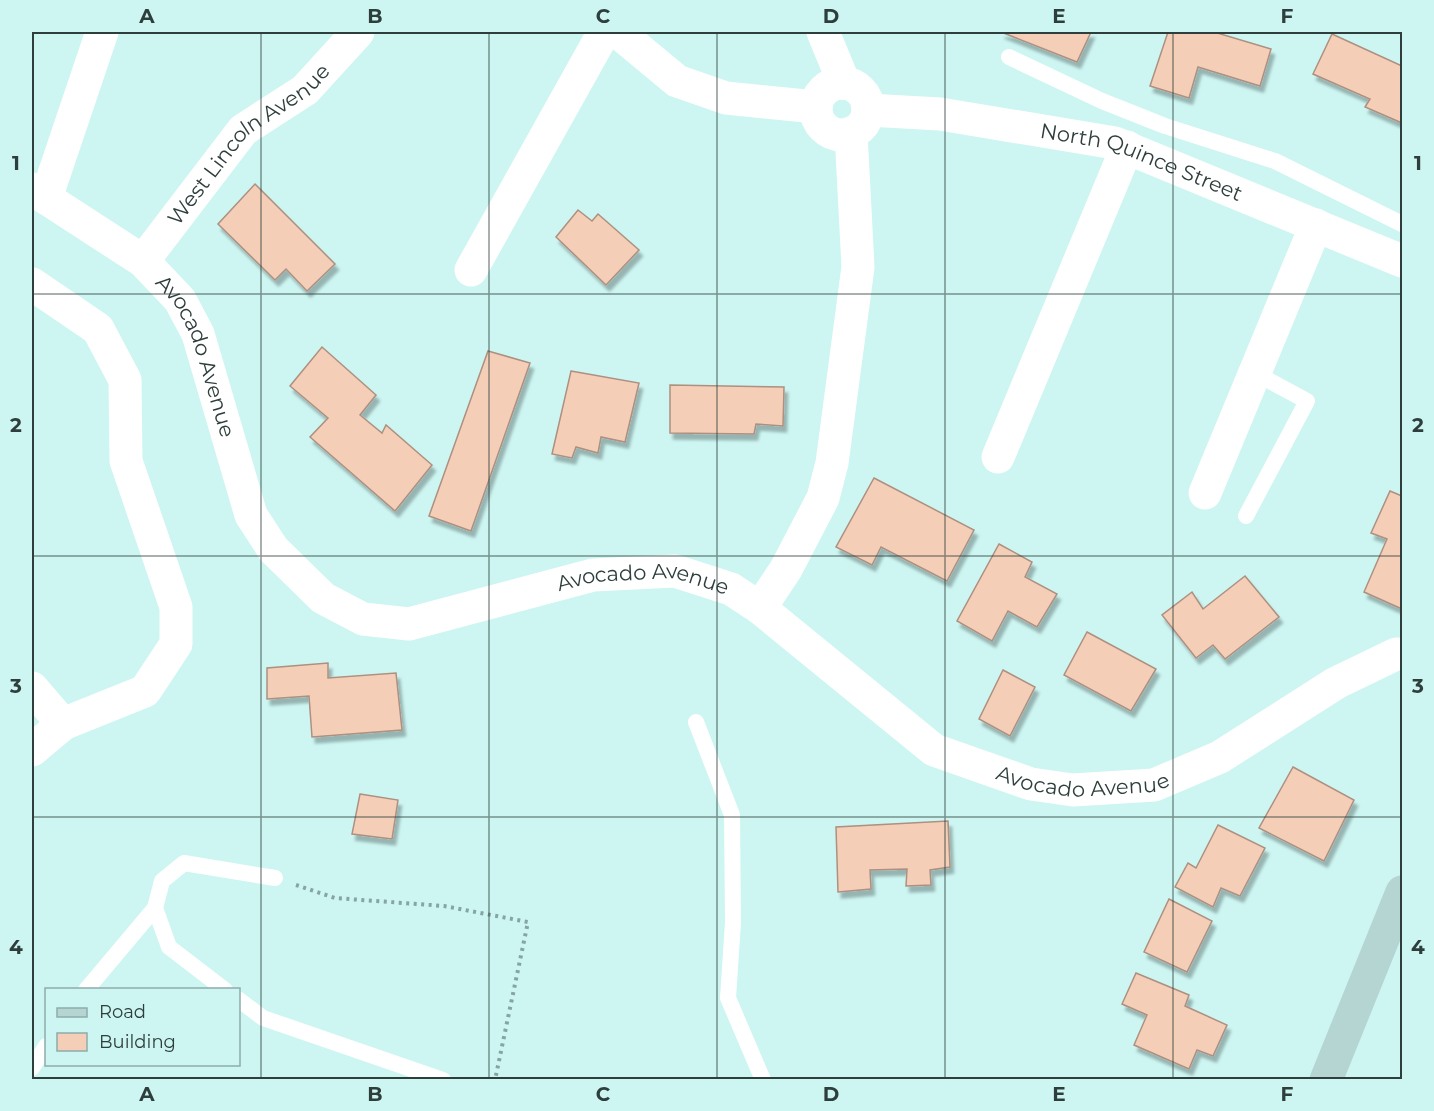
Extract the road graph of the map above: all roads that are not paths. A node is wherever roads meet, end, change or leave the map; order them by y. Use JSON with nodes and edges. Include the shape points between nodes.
{"nodes":[{"id":1,"x":102,"y":32,"type":"edge"},
{"id":2,"x":358,"y":32,"type":"edge"},
{"id":3,"x":604,"y":32,"type":"edge"},
{"id":4,"x":618,"y":32,"type":"edge"},
{"id":5,"x":823,"y":32,"type":"edge"},
{"id":6,"x":1009,"y":57,"type":"dead end"},
{"id":7,"x":844,"y":83,"type":"junction"},
{"id":8,"x":816,"y":107,"type":"junction"},
{"id":9,"x":860,"y":122,"type":"junction"},
{"id":10,"x":1127,"y":147,"type":"junction"},
{"id":11,"x":39,"y":193,"type":"edge"},
{"id":12,"x":1402,"y":224,"type":"edge"},
{"id":13,"x":1316,"y":225,"type":"junction"},
{"id":14,"x":143,"y":261,"type":"junction"},
{"id":15,"x":1402,"y":261,"type":"edge"},
{"id":16,"x":471,"y":270,"type":"dead end"},
{"id":17,"x":32,"y":284,"type":"edge"},
{"id":18,"x":1255,"y":373,"type":"junction"},
{"id":19,"x":998,"y":457,"type":"dead end"},
{"id":20,"x":1205,"y":492,"type":"dead end"},
{"id":21,"x":1246,"y":516,"type":"dead end"},
{"id":22,"x":760,"y":608,"type":"junction"},
{"id":23,"x":1402,"y":654,"type":"edge"},
{"id":24,"x":32,"y":688,"type":"edge"},
{"id":25,"x":696,"y":722,"type":"dead end"},
{"id":26,"x":63,"y":724,"type":"junction"},
{"id":27,"x":32,"y":750,"type":"edge"},
{"id":28,"x":275,"y":878,"type":"road end"},
{"id":29,"x":1402,"y":892,"type":"edge"},
{"id":30,"x":155,"y":908,"type":"junction"},
{"id":31,"x":88,"y":988,"type":"edge"},
{"id":32,"x":222,"y":988,"type":"edge"},
{"id":33,"x":240,"y":1001,"type":"edge"},
{"id":34,"x":45,"y":1048,"type":"edge"},
{"id":35,"x":32,"y":1068,"type":"edge"},
{"id":36,"x":443,"y":1080,"type":"edge"},
{"id":37,"x":763,"y":1080,"type":"edge"},
{"id":38,"x":1326,"y":1080,"type":"edge"}],
"edges":[{"from":1,"to":11,"type":"street"},
{"from":2,"to":14,"type":"street","name":"West Lincoln Avenue","via":[[305,90],[243,130]]},
{"from":3,"to":16,"type":"street"},
{"from":4,"to":8,"type":"street","via":[[677,81],[726,98]]},
{"from":5,"to":7,"type":"street"},
{"from":6,"to":12,"type":"lane","via":[[1102,102],[1275,161]]},
{"from":7,"to":8,"type":"street","via":[[825,89]]},
{"from":7,"to":9,"type":"street","via":[[862,92]]},
{"from":8,"to":9,"type":"street","via":[[818,117],[831,132]]},
{"from":9,"to":10,"type":"street","name":"North Quince Street","via":[[940,114]]},
{"from":9,"to":22,"type":"street","via":[[858,267],[832,463],[823,498],[786,569]]},
{"from":10,"to":13,"type":"street","name":"North Quince Street"},
{"from":10,"to":19,"type":"street"},
{"from":11,"to":14,"type":"street","name":"Avocado Avenue"},
{"from":13,"to":15,"type":"street","name":"North Quince Street"},
{"from":13,"to":18,"type":"street"},
{"from":14,"to":22,"type":"street","name":"Avocado Avenue","via":[[180,300],[198,334],[251,515],[273,549],[323,598],[363,620],[409,624],[593,575],[675,571],[731,589]]},
{"from":17,"to":26,"type":"street","via":[[98,329],[125,380],[126,461],[176,606],[176,644],[145,692]]},
{"from":18,"to":20,"type":"street"},
{"from":18,"to":21,"type":"lane","via":[[1308,401]]},
{"from":22,"to":23,"type":"street","name":"Avocado Avenue","via":[[934,750],[1031,784],[1073,790],[1154,785],[1220,757],[1336,683]]},
{"from":24,"to":26,"type":"street"},
{"from":25,"to":37,"type":"lane","via":[[732,816],[733,922],[728,998]]},
{"from":26,"to":27,"type":"street"},
{"from":28,"to":30,"type":"lane","via":[[184,863],[162,881]]},
{"from":29,"to":38,"type":"street"},
{"from":30,"to":31,"type":"lane"},
{"from":30,"to":32,"type":"lane","via":[[169,947]]},
{"from":33,"to":36,"type":"lane","via":[[263,1018]]},
{"from":34,"to":35,"type":"lane"}]}
